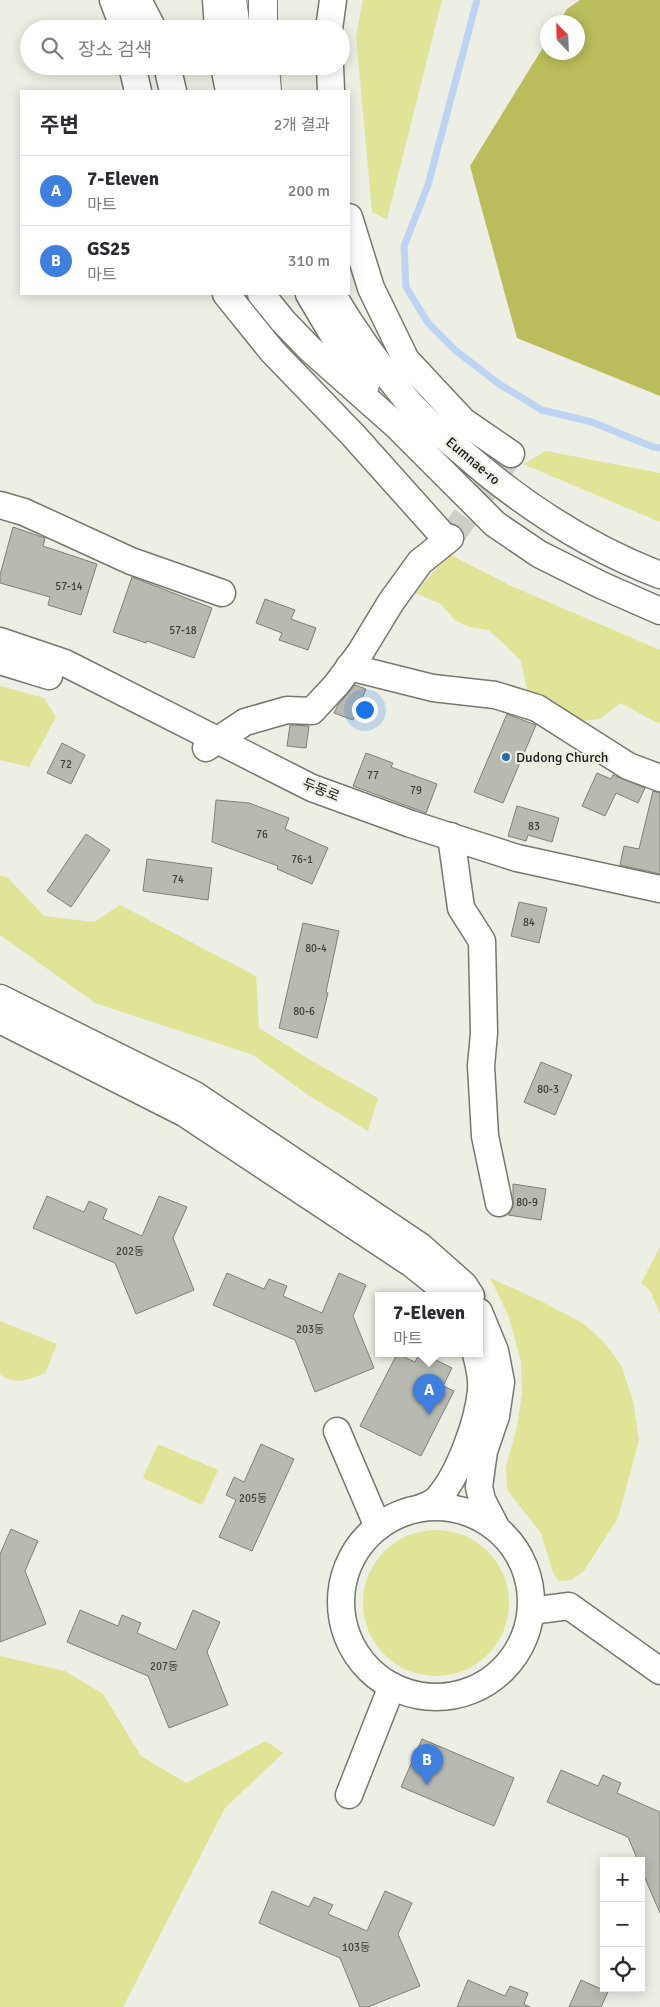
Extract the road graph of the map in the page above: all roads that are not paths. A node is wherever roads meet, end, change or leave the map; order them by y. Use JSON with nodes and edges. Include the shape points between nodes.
{"nodes":[{"id":1,"x":113,"y":0,"type":"edge"},
{"id":2,"x":138,"y":0,"type":"edge"},
{"id":3,"x":216,"y":0,"type":"edge"},
{"id":4,"x":232,"y":0,"type":"edge"},
{"id":5,"x":263,"y":0,"type":"edge"},
{"id":6,"x":333,"y":0,"type":"edge"},
{"id":7,"x":121,"y":20,"type":"edge"},
{"id":8,"x":148,"y":20,"type":"edge"},
{"id":9,"x":217,"y":20,"type":"edge"},
{"id":10,"x":235,"y":20,"type":"edge"},
{"id":11,"x":263,"y":20,"type":"edge"},
{"id":12,"x":330,"y":20,"type":"edge"},
{"id":13,"x":134,"y":75,"type":"edge"},
{"id":14,"x":169,"y":75,"type":"edge"},
{"id":15,"x":226,"y":75,"type":"edge"},
{"id":16,"x":245,"y":75,"type":"edge"},
{"id":17,"x":266,"y":75,"type":"edge"},
{"id":18,"x":330,"y":75,"type":"edge"},
{"id":19,"x":138,"y":90,"type":"edge"},
{"id":20,"x":173,"y":90,"type":"edge"},
{"id":21,"x":229,"y":90,"type":"edge"},
{"id":22,"x":248,"y":90,"type":"edge"},
{"id":23,"x":267,"y":90,"type":"edge"},
{"id":24,"x":331,"y":90,"type":"edge"},
{"id":25,"x":350,"y":220,"type":"edge"},
{"id":26,"x":227,"y":295,"type":"edge"},
{"id":27,"x":262,"y":295,"type":"edge"},
{"id":28,"x":310,"y":295,"type":"edge"},
{"id":29,"x":333,"y":295,"type":"edge"},
{"id":30,"x":398,"y":427,"type":"junction"},
{"id":31,"x":511,"y":454,"type":"dead end"},
{"id":32,"x":0,"y":505,"type":"edge"},
{"id":33,"x":660,"y":575,"type":"edge"},
{"id":34,"x":222,"y":593,"type":"dead end"},
{"id":35,"x":660,"y":611,"type":"edge"},
{"id":36,"x":0,"y":641,"type":"edge"},
{"id":37,"x":0,"y":661,"type":"edge"},
{"id":38,"x":349,"y":668,"type":"junction"},
{"id":39,"x":211,"y":745,"type":"junction"},
{"id":40,"x":660,"y":778,"type":"edge"},
{"id":41,"x":451,"y":843,"type":"junction"},
{"id":42,"x":660,"y":889,"type":"edge"},
{"id":43,"x":660,"y":901,"type":"edge"},
{"id":44,"x":0,"y":998,"type":"edge"},
{"id":45,"x":0,"y":1020,"type":"edge"},
{"id":46,"x":499,"y":1203,"type":"dead end"},
{"id":47,"x":445,"y":1292,"type":"edge"},
{"id":48,"x":468,"y":1292,"type":"edge"},
{"id":49,"x":483,"y":1322,"type":"edge"},
{"id":50,"x":477,"y":1357,"type":"edge"},
{"id":51,"x":337,"y":1431,"type":"dead end"},
{"id":52,"x":423,"y":1508,"type":"junction"},
{"id":53,"x":378,"y":1526,"type":"junction"},
{"id":54,"x":496,"y":1527,"type":"junction"},
{"id":55,"x":531,"y":1611,"type":"junction"},
{"id":56,"x":660,"y":1671,"type":"edge"},
{"id":57,"x":392,"y":1686,"type":"junction"},
{"id":58,"x":349,"y":1795,"type":"dead end"}],
"edges":[{"from":1,"to":7,"type":"street"},
{"from":2,"to":8,"type":"street"},
{"from":3,"to":9,"type":"street"},
{"from":4,"to":10,"type":"highway"},
{"from":5,"to":11,"type":"highway"},
{"from":6,"to":12,"type":"street"},
{"from":13,"to":19,"type":"street"},
{"from":14,"to":20,"type":"street"},
{"from":15,"to":21,"type":"street"},
{"from":16,"to":22,"type":"highway"},
{"from":17,"to":23,"type":"highway"},
{"from":18,"to":24,"type":"street"},
{"from":25,"to":31,"type":"street","via":[[371,288],[406,360],[464,421]]},
{"from":26,"to":38,"type":"street","via":[[272,351],[448,539],[420,562]]},
{"from":27,"to":30,"type":"street","via":[[310,349]]},
{"from":28,"to":30,"type":"street","via":[[348,360]]},
{"from":29,"to":33,"type":"street","name":"Eumnae-ro","via":[[370,353],[407,400],[476,465],[526,504],[585,539]]},
{"from":30,"to":35,"type":"street","name":"Eumnae-ro","via":[[495,524],[539,554]]},
{"from":32,"to":34,"type":"street","via":[[24,512],[131,561]]},
{"from":36,"to":39,"type":"street","name":"두동로","via":[[65,664]]},
{"from":37,"to":39,"type":"street","name":"두동로","via":[[55,678]]},
{"from":38,"to":39,"type":"street","via":[[312,711],[287,710],[245,722]]},
{"from":38,"to":40,"type":"street","via":[[433,688],[495,695],[537,708],[628,766]]},
{"from":39,"to":41,"type":"street","name":"두동로"},
{"from":41,"to":42,"type":"street","name":"두동로"},
{"from":41,"to":43,"type":"street","name":"두동로","via":[[515,868]]},
{"from":41,"to":46,"type":"street","via":[[461,908],[482,941],[484,1033],[481,1066],[485,1136]]},
{"from":44,"to":48,"type":"street","via":[[196,1095],[420,1246]]},
{"from":45,"to":47,"type":"street","via":[[184,1113],[412,1264]]},
{"from":49,"to":54,"type":"street","via":[[495,1351],[501,1382],[479,1486],[482,1500]]},
{"from":50,"to":52,"type":"street","via":[[481,1389],[470,1435],[456,1470],[438,1498]]},
{"from":51,"to":53,"type":"street"},
{"from":52,"to":53,"type":"street","via":[[399,1514]]},
{"from":52,"to":54,"type":"street","via":[[449,1507],[474,1514]]},
{"from":53,"to":57,"type":"street","via":[[356,1550],[344,1579],[341,1611],[349,1641],[367,1668]]},
{"from":54,"to":55,"type":"street","via":[[517,1551],[529,1579]]},
{"from":55,"to":56,"type":"street","via":[[569,1606]]},
{"from":55,"to":57,"type":"street","via":[[524,1640],[506,1666],[482,1685],[453,1695],[422,1696]]},
{"from":57,"to":58,"type":"street"}]}
